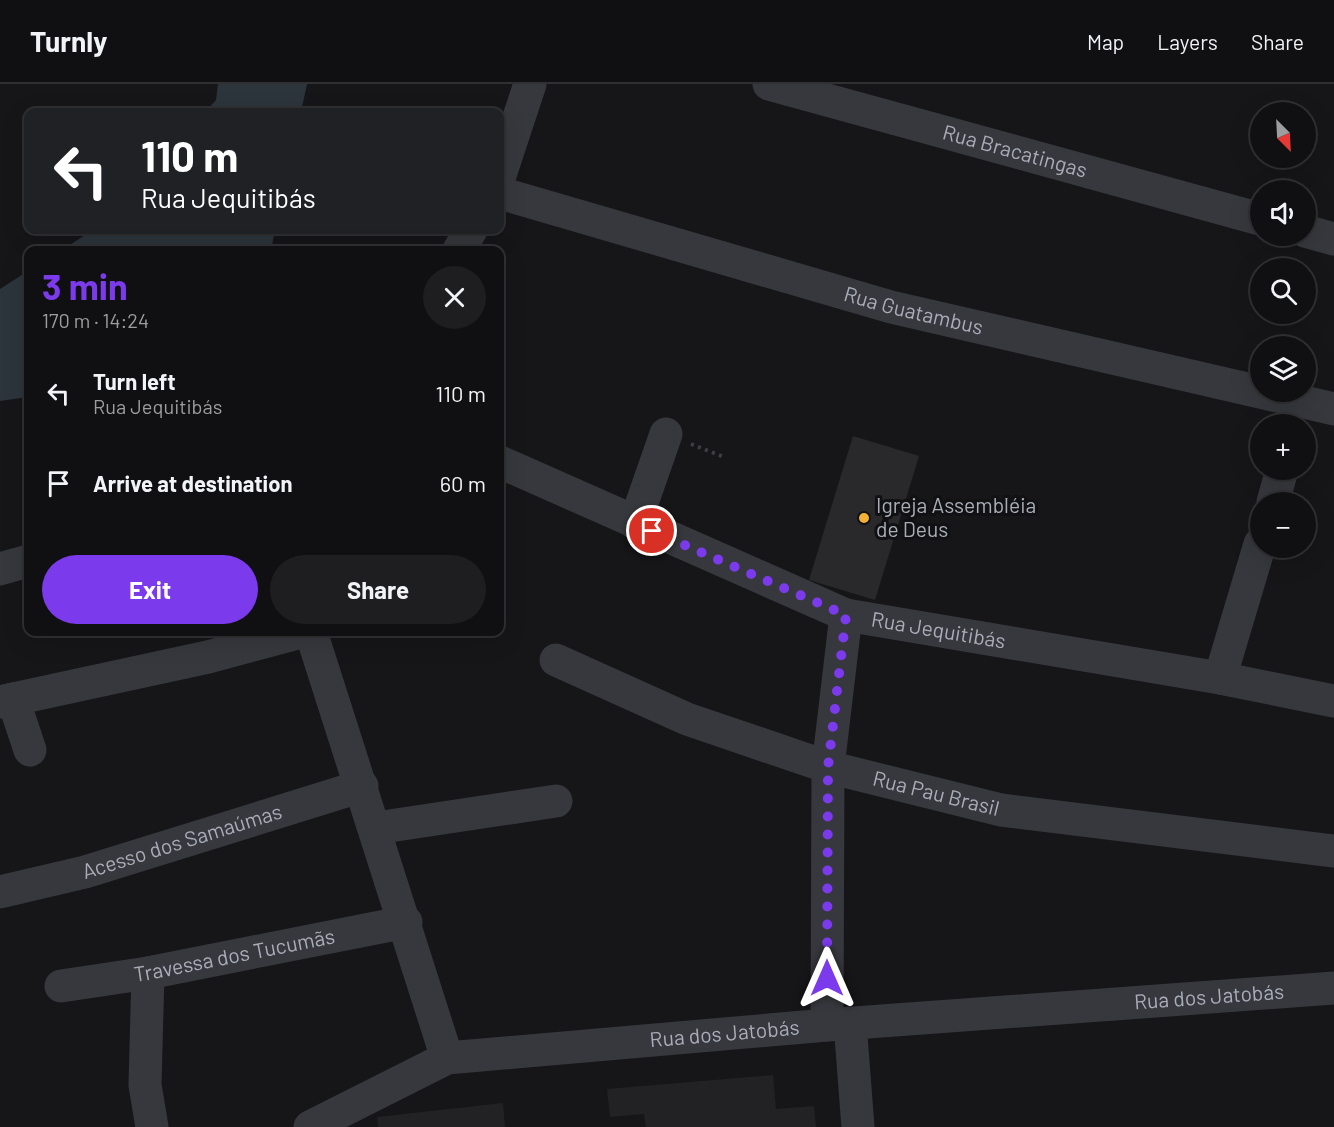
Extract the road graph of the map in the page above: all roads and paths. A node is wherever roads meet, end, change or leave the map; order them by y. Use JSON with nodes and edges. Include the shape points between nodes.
{"nodes":[{"id":1,"x":530,"y":84,"type":"edge"},
{"id":2,"x":769,"y":84,"type":"edge"},
{"id":3,"x":504,"y":163,"type":"edge"},
{"id":4,"x":504,"y":194,"type":"edge"},
{"id":5,"x":1250,"y":216,"type":"edge"},
{"id":6,"x":1316,"y":234,"type":"edge"},
{"id":7,"x":1334,"y":239,"type":"edge"},
{"id":8,"x":1334,"y":409,"type":"edge"},
{"id":9,"x":1299,"y":414,"type":"edge"},
{"id":10,"x":666,"y":434,"type":"joint"},
{"id":11,"x":724,"y":458,"type":"dead end"},
{"id":12,"x":504,"y":464,"type":"edge"},
{"id":13,"x":634,"y":523,"type":"junction"},
{"id":14,"x":1256,"y":558,"type":"edge"},
{"id":15,"x":24,"y":562,"type":"edge"},
{"id":16,"x":0,"y":569,"type":"edge"},
{"id":17,"x":846,"y":615,"type":"junction"},
{"id":18,"x":286,"y":636,"type":"edge"},
{"id":19,"x":312,"y":636,"type":"edge"},
{"id":20,"x":556,"y":660,"type":"dead end"},
{"id":21,"x":1220,"y":678,"type":"junction"},
{"id":22,"x":6,"y":700,"type":"edge"},
{"id":23,"x":1334,"y":701,"type":"edge"},
{"id":24,"x":30,"y":750,"type":"dead end"},
{"id":25,"x":828,"y":767,"type":"junction"},
{"id":26,"x":362,"y":786,"type":"junction"},
{"id":27,"x":556,"y":801,"type":"dead end"},
{"id":28,"x":376,"y":828,"type":"junction"},
{"id":29,"x":1334,"y":851,"type":"edge"},
{"id":30,"x":0,"y":892,"type":"edge"},
{"id":31,"x":406,"y":922,"type":"junction"},
{"id":32,"x":148,"y":974,"type":"junction"},
{"id":33,"x":61,"y":986,"type":"dead end"},
{"id":34,"x":1334,"y":988,"type":"edge"},
{"id":35,"x":838,"y":1024,"type":"junction"},
{"id":36,"x":447,"y":1058,"type":"junction"},
{"id":37,"x":342,"y":1118,"type":"edge"},
{"id":38,"x":152,"y":1127,"type":"edge"},
{"id":39,"x":310,"y":1127,"type":"edge"},
{"id":40,"x":858,"y":1127,"type":"edge"}],
"edges":[{"from":1,"to":3,"type":"street"},
{"from":2,"to":5,"type":"street","name":"Rua Bracatingas"},
{"from":4,"to":9,"type":"street","name":"Rua Guatambus","via":[[891,306]]},
{"from":6,"to":7,"type":"street"},
{"from":8,"to":9,"type":"street","name":"Rua Guatambus"},
{"from":10,"to":11,"type":"path"},
{"from":10,"to":13,"type":"street"},
{"from":12,"to":13,"type":"street","name":"Rua Jequitibás"},
{"from":13,"to":17,"type":"street","name":"Rua Jequitibás"},
{"from":14,"to":21,"type":"street"},
{"from":15,"to":16,"type":"street"},
{"from":17,"to":21,"type":"street","name":"Rua Jequitibás"},
{"from":17,"to":25,"type":"street"},
{"from":18,"to":22,"type":"street","via":[[208,657]]},
{"from":19,"to":26,"type":"street"},
{"from":20,"to":25,"type":"street","name":"Rua Pau Brasil","via":[[687,719]]},
{"from":21,"to":23,"type":"street","name":"Rua Jequitibás"},
{"from":22,"to":24,"type":"street"},
{"from":25,"to":29,"type":"street","name":"Rua Pau Brasil","via":[[1001,810]]},
{"from":25,"to":35,"type":"street"},
{"from":26,"to":28,"type":"street"},
{"from":26,"to":30,"type":"street","name":"Acesso dos Samaúmas","via":[[85,872]]},
{"from":27,"to":28,"type":"street"},
{"from":28,"to":31,"type":"street"},
{"from":31,"to":32,"type":"street","name":"Travessa dos Tucumãs"},
{"from":31,"to":36,"type":"street"},
{"from":32,"to":33,"type":"street","name":"Travessa dos Tucumãs"},
{"from":32,"to":38,"type":"street","via":[[146,1084]]},
{"from":34,"to":35,"type":"street","name":"Rua dos Jatobás"},
{"from":35,"to":36,"type":"street","name":"Rua dos Jatobás"},
{"from":35,"to":40,"type":"street"},
{"from":36,"to":37,"type":"street","name":"Rua dos Jatobás"},
{"from":37,"to":39,"type":"street","name":"Rua dos Jatobás"}]}
